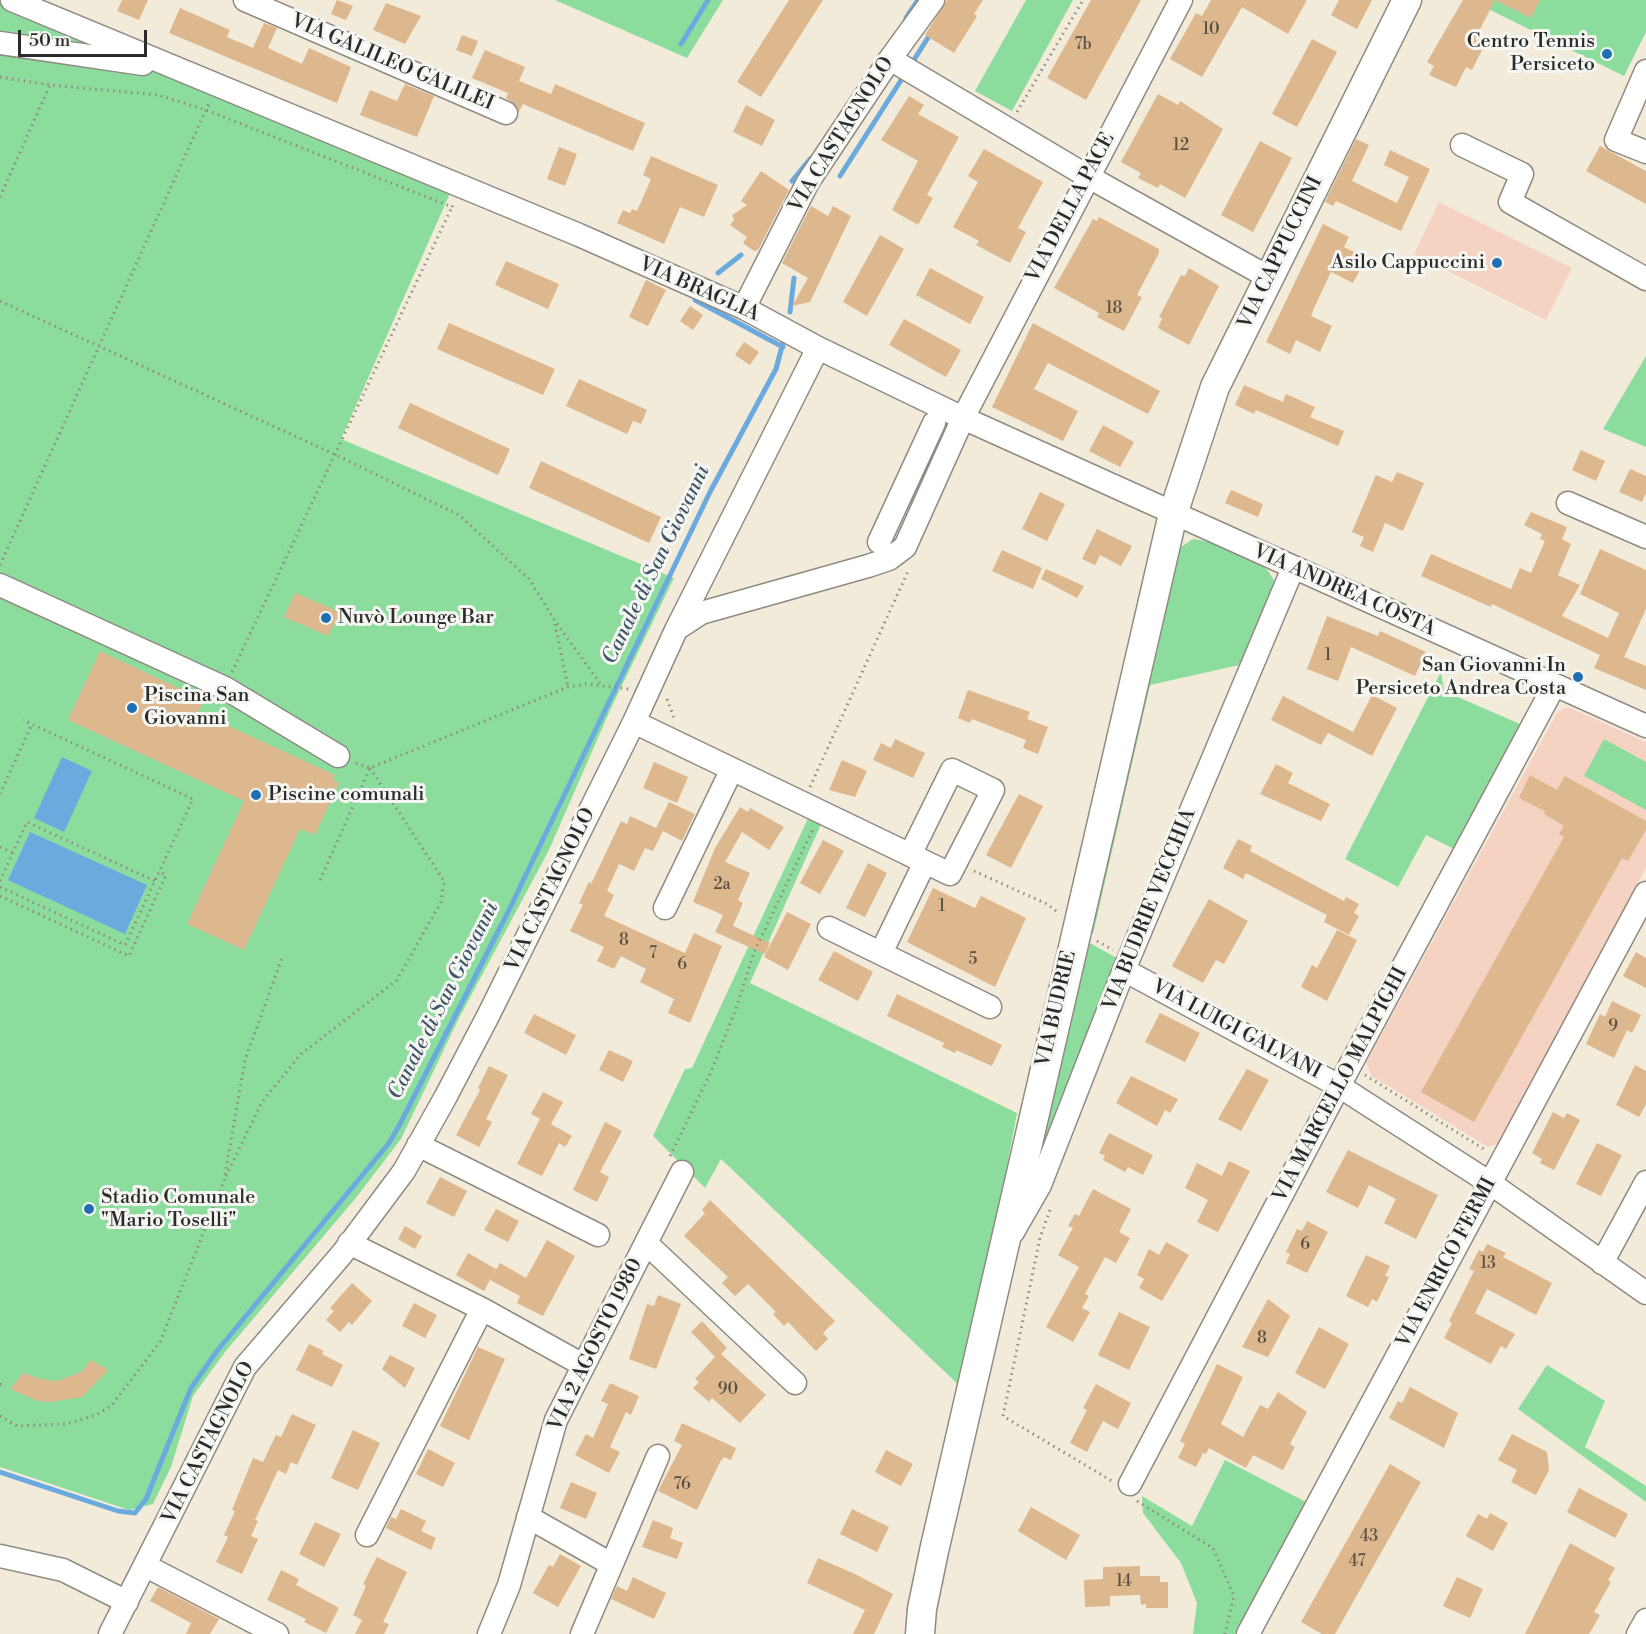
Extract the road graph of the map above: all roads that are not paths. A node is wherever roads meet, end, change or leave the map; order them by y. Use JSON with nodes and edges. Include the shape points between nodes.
{"nodes":[{"id":1,"x":12,"y":0,"type":"edge"},
{"id":2,"x":245,"y":0,"type":"edge"},
{"id":3,"x":933,"y":0,"type":"edge"},
{"id":4,"x":1181,"y":0,"type":"edge"},
{"id":5,"x":1407,"y":0,"type":"edge"},
{"id":6,"x":0,"y":43,"type":"edge"},
{"id":7,"x":0,"y":56,"type":"edge"},
{"id":8,"x":902,"y":66,"type":"junction"},
{"id":9,"x":1646,"y":71,"type":"edge"},
{"id":10,"x":216,"y":86,"type":"junction"},
{"id":11,"x":506,"y":113,"type":"dead end"},
{"id":12,"x":1462,"y":145,"type":"dead end"},
{"id":13,"x":1646,"y":152,"type":"edge"},
{"id":14,"x":1087,"y":176,"type":"junction"},
{"id":15,"x":1641,"y":270,"type":"edge"},
{"id":16,"x":1268,"y":277,"type":"junction"},
{"id":17,"x":744,"y":308,"type":"junction"},
{"id":18,"x":818,"y":348,"type":"junction"},
{"id":19,"x":963,"y":418,"type":"junction"},
{"id":20,"x":934,"y":423,"type":"dead end"},
{"id":21,"x":1568,"y":503,"type":"dead end"},
{"id":22,"x":1173,"y":514,"type":"junction"},
{"id":23,"x":1646,"y":537,"type":"edge"},
{"id":24,"x":879,"y":542,"type":"dead end"},
{"id":25,"x":1293,"y":568,"type":"junction"},
{"id":26,"x":707,"y":569,"type":"junction"},
{"id":27,"x":0,"y":585,"type":"edge"},
{"id":28,"x":742,"y":600,"type":"junction"},
{"id":29,"x":676,"y":630,"type":"junction"},
{"id":30,"x":1554,"y":686,"type":"junction"},
{"id":31,"x":634,"y":722,"type":"junction"},
{"id":32,"x":1646,"y":726,"type":"edge"},
{"id":33,"x":338,"y":756,"type":"road end"},
{"id":34,"x":732,"y":769,"type":"junction"},
{"id":35,"x":917,"y":858,"type":"junction"},
{"id":36,"x":1646,"y":893,"type":"edge"},
{"id":37,"x":665,"y":908,"type":"dead end"},
{"id":38,"x":829,"y":928,"type":"dead end"},
{"id":39,"x":881,"y":953,"type":"junction"},
{"id":40,"x":1126,"y":965,"type":"junction"},
{"id":41,"x":990,"y":1006,"type":"dead end"},
{"id":42,"x":1339,"y":1086,"type":"junction"},
{"id":43,"x":418,"y":1145,"type":"junction"},
{"id":44,"x":682,"y":1172,"type":"dead end"},
{"id":45,"x":1646,"y":1182,"type":"edge"},
{"id":46,"x":1490,"y":1183,"type":"junction"},
{"id":47,"x":598,"y":1235,"type":"dead end"},
{"id":48,"x":646,"y":1242,"type":"junction"},
{"id":49,"x":349,"y":1243,"type":"junction"},
{"id":50,"x":1003,"y":1250,"type":"junction"},
{"id":51,"x":1602,"y":1263,"type":"junction"},
{"id":52,"x":1646,"y":1293,"type":"edge"},
{"id":53,"x":482,"y":1309,"type":"junction"},
{"id":54,"x":583,"y":1365,"type":"junction"},
{"id":55,"x":795,"y":1383,"type":"dead end"},
{"id":56,"x":658,"y":1456,"type":"dead end"},
{"id":57,"x":1130,"y":1485,"type":"road end"},
{"id":58,"x":528,"y":1517,"type":"junction"},
{"id":59,"x":367,"y":1535,"type":"dead end"},
{"id":60,"x":0,"y":1556,"type":"edge"},
{"id":61,"x":611,"y":1563,"type":"junction"},
{"id":62,"x":147,"y":1566,"type":"junction"},
{"id":63,"x":127,"y":1602,"type":"junction"},
{"id":64,"x":1646,"y":1620,"type":"edge"},
{"id":65,"x":925,"y":1626,"type":"edge"},
{"id":66,"x":110,"y":1634,"type":"edge"},
{"id":67,"x":277,"y":1634,"type":"edge"},
{"id":68,"x":489,"y":1634,"type":"edge"},
{"id":69,"x":582,"y":1634,"type":"edge"},
{"id":70,"x":909,"y":1634,"type":"edge"},
{"id":71,"x":1248,"y":1634,"type":"edge"},
{"id":72,"x":1638,"y":1634,"type":"edge"}],
"edges":[{"from":1,"to":10,"type":"street","name":"VIA BRAGLIA"},
{"from":2,"to":11,"type":"street","name":"VIA GALILEO GALILEI"},
{"from":3,"to":8,"type":"street","name":"VIA CASTAGNOLO"},
{"from":4,"to":14,"type":"street","name":"VIA DELLA PACE"},
{"from":5,"to":16,"type":"main road","name":"VIA CAPPUCCINI"},
{"from":6,"to":10,"type":"street","name":"VIA BRAGLIA","via":[[143,64]]},
{"from":7,"to":10,"type":"street"},
{"from":8,"to":14,"type":"street"},
{"from":8,"to":17,"type":"street","name":"VIA CASTAGNOLO","via":[[808,182]]},
{"from":9,"to":13,"type":"street","via":[[1616,140]]},
{"from":10,"to":17,"type":"street","name":"VIA BRAGLIA","via":[[579,235]]},
{"from":12,"to":15,"type":"street","via":[[1522,174],[1510,202]]},
{"from":14,"to":16,"type":"street"},
{"from":14,"to":19,"type":"street","name":"VIA DELLA PACE"},
{"from":16,"to":22,"type":"main road","name":"VIA CAPPUCCINI","via":[[1215,387]]},
{"from":17,"to":18,"type":"street","name":"VIA BRAGLIA"},
{"from":18,"to":19,"type":"street","name":"VIA BRAGLIA"},
{"from":18,"to":26,"type":"street","name":"VIA CASTAGNOLO"},
{"from":19,"to":22,"type":"street","name":"VIA BRAGLIA"},
{"from":19,"to":28,"type":"street","via":[[905,547],[883,562]]},
{"from":20,"to":24,"type":"street"},
{"from":21,"to":23,"type":"street"},
{"from":22,"to":25,"type":"street","name":"VIA ANDREA COSTA"},
{"from":22,"to":50,"type":"main road","name":"VIA BUDRIE"},
{"from":25,"to":30,"type":"street","name":"VIA ANDREA COSTA"},
{"from":25,"to":40,"type":"street","name":"VIA BUDRIE VECCHIA"},
{"from":26,"to":28,"type":"street","via":[[706,587],[711,594]]},
{"from":26,"to":29,"type":"street","name":"VIA CASTAGNOLO"},
{"from":27,"to":33,"type":"street","via":[[225,688]]},
{"from":28,"to":29,"type":"street","via":[[701,613]]},
{"from":29,"to":31,"type":"street","name":"VIA CASTAGNOLO"},
{"from":30,"to":32,"type":"street","name":"VIA ANDREA COSTA"},
{"from":30,"to":42,"type":"street","name":"VIA MARCELLO MALPIGHI"},
{"from":31,"to":34,"type":"street"},
{"from":31,"to":43,"type":"street","name":"VIA CASTAGNOLO","via":[[488,1016]]},
{"from":34,"to":35,"type":"street"},
{"from":34,"to":37,"type":"street"},
{"from":35,"to":35,"type":"street","via":[[950,874],[993,790],[952,770]]},
{"from":35,"to":39,"type":"street"},
{"from":36,"to":46,"type":"street","name":"VIA ENRICO FERMI"},
{"from":38,"to":39,"type":"street"},
{"from":39,"to":41,"type":"street"},
{"from":40,"to":42,"type":"street","name":"VIA LUIGI GALVANI"},
{"from":40,"to":50,"type":"street","name":"VIA BUDRIE VECCHIA","via":[[1040,1185]]},
{"from":42,"to":46,"type":"street","name":"VIA LUIGI GALVANI"},
{"from":42,"to":57,"type":"street","name":"VIA MARCELLO MALPIGHI"},
{"from":43,"to":47,"type":"street"},
{"from":43,"to":49,"type":"street","name":"VIA CASTAGNOLO","via":[[404,1171]]},
{"from":44,"to":48,"type":"street","name":"VIA 2 AGOSTO 1980"},
{"from":45,"to":51,"type":"street"},
{"from":46,"to":51,"type":"street","name":"VIA LUIGI GALVANI"},
{"from":46,"to":71,"type":"street","name":"VIA ENRICO FERMI"},
{"from":48,"to":54,"type":"street","name":"VIA 2 AGOSTO 1980"},
{"from":48,"to":55,"type":"street","name":"VIA 2 AGOSTO 1980"},
{"from":49,"to":53,"type":"street"},
{"from":49,"to":62,"type":"street","name":"VIA CASTAGNOLO","via":[[245,1366]]},
{"from":50,"to":65,"type":"main road","name":"VIA BUDRIE","via":[[946,1505]]},
{"from":51,"to":52,"type":"street","name":"VIA LUIGI GALVANI"},
{"from":53,"to":54,"type":"street"},
{"from":53,"to":59,"type":"street"},
{"from":54,"to":58,"type":"street","name":"VIA 2 AGOSTO 1980","via":[[556,1420]]},
{"from":56,"to":61,"type":"street"},
{"from":58,"to":61,"type":"street"},
{"from":58,"to":68,"type":"street","name":"VIA 2 AGOSTO 1980","via":[[509,1585]]},
{"from":60,"to":63,"type":"street","via":[[63,1570]]},
{"from":61,"to":69,"type":"street"},
{"from":62,"to":63,"type":"street","name":"VIA CASTAGNOLO"},
{"from":62,"to":67,"type":"street"},
{"from":63,"to":66,"type":"street","name":"VIA CASTAGNOLO"},
{"from":64,"to":72,"type":"street"},
{"from":65,"to":70,"type":"street"}]}
